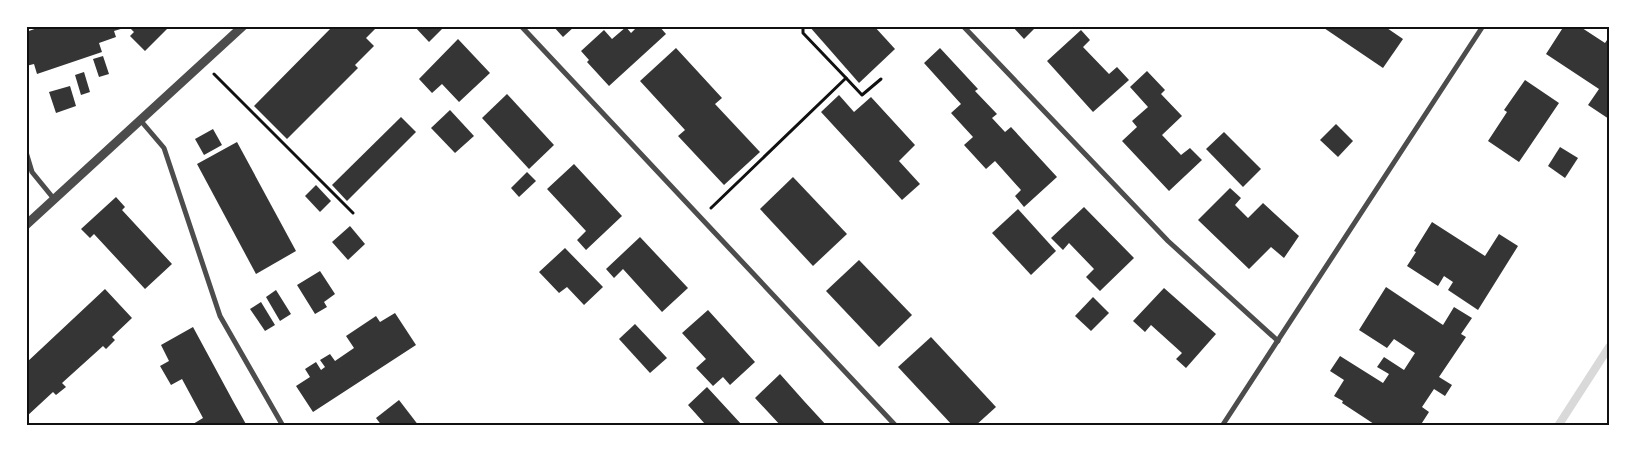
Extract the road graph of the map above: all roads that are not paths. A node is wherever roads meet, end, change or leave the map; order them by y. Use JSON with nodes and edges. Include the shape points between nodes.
{"nodes":[{"id":1,"x":244,"y":26,"type":"edge"},
{"id":2,"x":521,"y":26,"type":"edge"},
{"id":3,"x":963,"y":26,"type":"edge"},
{"id":4,"x":1483,"y":26,"type":"edge"},
{"id":5,"x":141,"y":121,"type":"junction"},
{"id":6,"x":26,"y":152,"type":"edge"},
{"id":7,"x":54,"y":199,"type":"junction"},
{"id":8,"x":26,"y":225,"type":"edge"},
{"id":9,"x":1278,"y":341,"type":"junction"},
{"id":10,"x":283,"y":426,"type":"edge"},
{"id":11,"x":896,"y":426,"type":"edge"},
{"id":12,"x":1222,"y":426,"type":"edge"}],
"edges":[{"from":1,"to":5,"type":"street"},
{"from":2,"to":11,"type":"street"},
{"from":3,"to":9,"type":"street","via":[[1168,241]]},
{"from":4,"to":9,"type":"street"},
{"from":5,"to":7,"type":"street"},
{"from":5,"to":10,"type":"street","via":[[164,148],[220,316]]},
{"from":6,"to":7,"type":"street","via":[[32,172]]},
{"from":7,"to":8,"type":"street"},
{"from":9,"to":12,"type":"street"}]}
